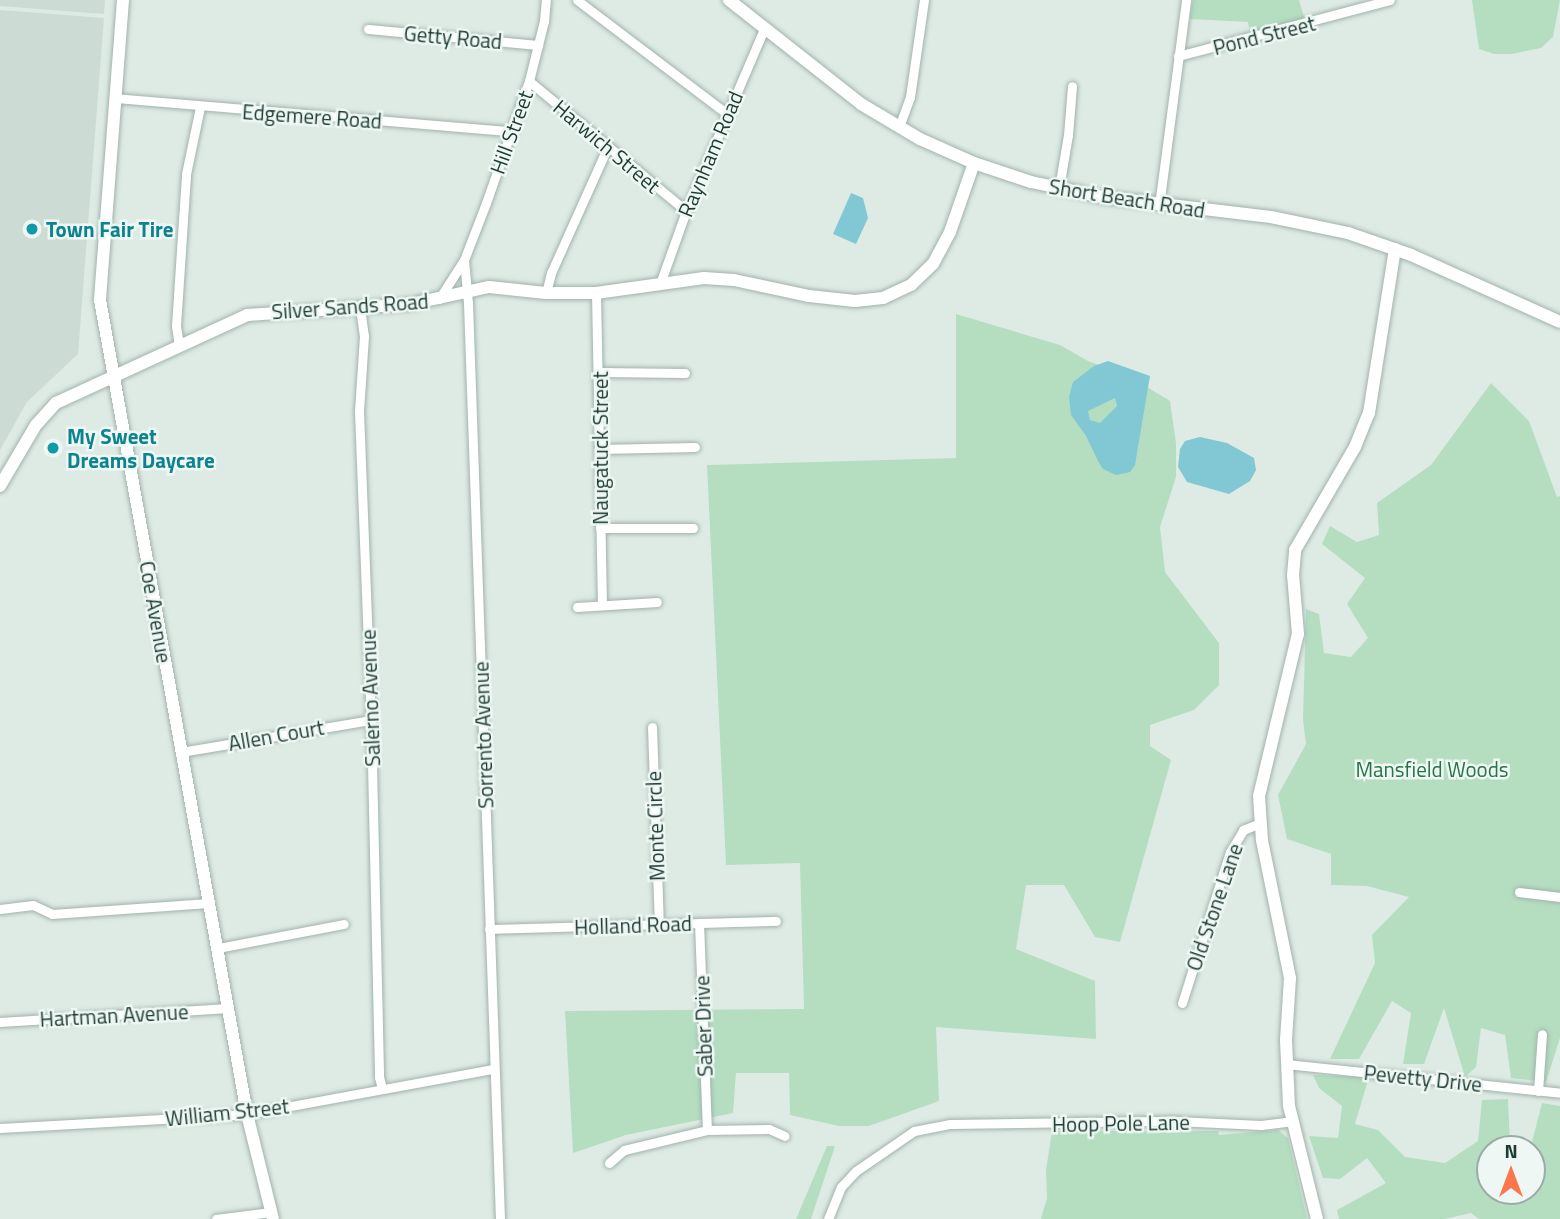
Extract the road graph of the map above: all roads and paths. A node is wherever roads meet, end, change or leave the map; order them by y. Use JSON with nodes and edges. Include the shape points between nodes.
{"nodes":[{"id":1,"x":123,"y":0,"type":"edge"},
{"id":2,"x":546,"y":0,"type":"edge"},
{"id":3,"x":577,"y":0,"type":"edge"},
{"id":4,"x":729,"y":0,"type":"edge"},
{"id":5,"x":924,"y":0,"type":"edge"},
{"id":6,"x":1186,"y":0,"type":"edge"},
{"id":7,"x":1390,"y":0,"type":"edge"},
{"id":8,"x":368,"y":29,"type":"dead end"},
{"id":9,"x":764,"y":29,"type":"junction"},
{"id":10,"x":538,"y":45,"type":"junction"},
{"id":11,"x":1178,"y":56,"type":"junction"},
{"id":12,"x":529,"y":82,"type":"junction"},
{"id":13,"x":1072,"y":86,"type":"dead end"},
{"id":14,"x":115,"y":98,"type":"junction"},
{"id":15,"x":200,"y":107,"type":"junction"},
{"id":16,"x":727,"y":114,"type":"junction"},
{"id":17,"x":899,"y":128,"type":"junction"},
{"id":18,"x":509,"y":131,"type":"junction"},
{"id":19,"x":608,"y":146,"type":"junction"},
{"id":20,"x":974,"y":163,"type":"junction"},
{"id":21,"x":1059,"y":188,"type":"junction"},
{"id":22,"x":1159,"y":206,"type":"junction"},
{"id":23,"x":686,"y":211,"type":"junction"},
{"id":24,"x":1395,"y":249,"type":"junction"},
{"id":25,"x":464,"y":260,"type":"junction"},
{"id":26,"x":661,"y":281,"type":"junction"},
{"id":27,"x":467,"y":293,"type":"junction"},
{"id":28,"x":546,"y":293,"type":"junction"},
{"id":29,"x":596,"y":293,"type":"junction"},
{"id":30,"x":439,"y":300,"type":"junction"},
{"id":31,"x":360,"y":308,"type":"junction"},
{"id":32,"x":1560,"y":322,"type":"edge"},
{"id":33,"x":179,"y":345,"type":"junction"},
{"id":34,"x":599,"y":372,"type":"junction"},
{"id":35,"x":685,"y":373,"type":"dead end"},
{"id":36,"x":113,"y":376,"type":"junction"},
{"id":37,"x":695,"y":447,"type":"dead end"},
{"id":38,"x":599,"y":449,"type":"junction"},
{"id":39,"x":0,"y":486,"type":"edge"},
{"id":40,"x":600,"y":528,"type":"junction"},
{"id":41,"x":693,"y":528,"type":"dead end"},
{"id":42,"x":657,"y":602,"type":"dead end"},
{"id":43,"x":602,"y":604,"type":"junction"},
{"id":44,"x":577,"y":607,"type":"dead end"},
{"id":45,"x":371,"y":720,"type":"junction"},
{"id":46,"x":652,"y":727,"type":"dead end"},
{"id":47,"x":181,"y":752,"type":"junction"},
{"id":48,"x":1260,"y":823,"type":"junction"},
{"id":49,"x":1519,"y":892,"type":"dead end"},
{"id":50,"x":1560,"y":897,"type":"edge"},
{"id":51,"x":209,"y":903,"type":"junction"},
{"id":52,"x":0,"y":909,"type":"edge"},
{"id":53,"x":776,"y":921,"type":"dead end"},
{"id":54,"x":699,"y":923,"type":"junction"},
{"id":55,"x":344,"y":924,"type":"dead end"},
{"id":56,"x":659,"y":924,"type":"junction"},
{"id":57,"x":489,"y":929,"type":"junction"},
{"id":58,"x":218,"y":948,"type":"junction"},
{"id":59,"x":1182,"y":1003,"type":"dead end"},
{"id":60,"x":229,"y":1008,"type":"junction"},
{"id":61,"x":0,"y":1022,"type":"edge"},
{"id":62,"x":1542,"y":1034,"type":"dead end"},
{"id":63,"x":1286,"y":1064,"type":"junction"},
{"id":64,"x":493,"y":1069,"type":"junction"},
{"id":65,"x":382,"y":1088,"type":"junction"},
{"id":66,"x":1538,"y":1091,"type":"junction"},
{"id":67,"x":1560,"y":1093,"type":"edge"},
{"id":68,"x":247,"y":1114,"type":"junction"},
{"id":69,"x":1292,"y":1121,"type":"junction"},
{"id":70,"x":0,"y":1128,"type":"edge"},
{"id":71,"x":707,"y":1130,"type":"junction"},
{"id":72,"x":785,"y":1136,"type":"dead end"},
{"id":73,"x":609,"y":1163,"type":"dead end"},
{"id":74,"x":272,"y":1216,"type":"edge"},
{"id":75,"x":216,"y":1219,"type":"edge"},
{"id":76,"x":500,"y":1219,"type":"edge"},
{"id":77,"x":828,"y":1219,"type":"edge"},
{"id":78,"x":1317,"y":1219,"type":"edge"}],
"edges":[{"from":1,"to":14,"type":"main road","name":"Coe Avenue"},
{"from":2,"to":10,"type":"street","name":"Hill Street"},
{"from":3,"to":16,"type":"street"},
{"from":4,"to":9,"type":"main road","name":"Short Beach Road"},
{"from":5,"to":17,"type":"street","via":[[910,97]]},
{"from":6,"to":11,"type":"street"},
{"from":7,"to":11,"type":"street","name":"Pond Street"},
{"from":8,"to":10,"type":"street","name":"Getty Road"},
{"from":9,"to":16,"type":"street","name":"Raynham Road"},
{"from":9,"to":17,"type":"main road","name":"Short Beach Road","via":[[821,76]]},
{"from":10,"to":12,"type":"street","name":"Hill Street"},
{"from":11,"to":22,"type":"street"},
{"from":12,"to":18,"type":"street","name":"Hill Street"},
{"from":12,"to":19,"type":"street","name":"Harwich Street"},
{"from":13,"to":21,"type":"street"},
{"from":14,"to":15,"type":"street","name":"Edgemere Road"},
{"from":14,"to":36,"type":"main road","name":"Coe Avenue","via":[[100,300]]},
{"from":15,"to":18,"type":"street","name":"Edgemere Road"},
{"from":15,"to":33,"type":"street","via":[[186,174],[176,326]]},
{"from":16,"to":23,"type":"street","name":"Raynham Road"},
{"from":17,"to":20,"type":"main road","name":"Short Beach Road"},
{"from":18,"to":25,"type":"street","name":"Hill Street"},
{"from":19,"to":23,"type":"street","name":"Harwich Street"},
{"from":19,"to":28,"type":"street"},
{"from":20,"to":21,"type":"main road","name":"Short Beach Road"},
{"from":20,"to":26,"type":"main road","name":"Silver Sands Road","via":[[943,248],[923,275],[895,294],[855,301],[786,293],[719,278]]},
{"from":21,"to":22,"type":"main road","name":"Short Beach Road"},
{"from":22,"to":24,"type":"main road","name":"Short Beach Road","via":[[1295,221]]},
{"from":23,"to":26,"type":"street","name":"Raynham Road"},
{"from":24,"to":32,"type":"main road","name":"Short Beach Road"},
{"from":24,"to":48,"type":"main road","via":[[1369,414],[1295,550],[1298,634],[1262,780]]},
{"from":25,"to":27,"type":"street","name":"Hill Street"},
{"from":25,"to":30,"type":"street","name":"Hill Street"},
{"from":26,"to":29,"type":"main road","name":"Silver Sands Road"},
{"from":27,"to":28,"type":"main road","name":"Silver Sands Road","via":[[497,287]]},
{"from":27,"to":30,"type":"main road","name":"Silver Sands Road"},
{"from":27,"to":57,"type":"street","name":"Sorrento Avenue"},
{"from":28,"to":29,"type":"main road","name":"Silver Sands Road"},
{"from":29,"to":34,"type":"street","name":"Naugatuck Street"},
{"from":30,"to":31,"type":"main road","name":"Silver Sands Road"},
{"from":31,"to":33,"type":"main road","name":"Silver Sands Road","via":[[247,315]]},
{"from":31,"to":45,"type":"street","name":"Salerno Avenue","via":[[364,335],[359,411]]},
{"from":33,"to":36,"type":"main road","name":"Silver Sands Road"},
{"from":34,"to":35,"type":"street"},
{"from":34,"to":38,"type":"street","name":"Naugatuck Street"},
{"from":36,"to":39,"type":"main road","name":"Silver Sands Road","via":[[48,410]]},
{"from":36,"to":47,"type":"main road","name":"Coe Avenue"},
{"from":37,"to":38,"type":"street"},
{"from":38,"to":40,"type":"street","name":"Naugatuck Street"},
{"from":40,"to":41,"type":"street"},
{"from":40,"to":43,"type":"street","name":"Naugatuck Street"},
{"from":42,"to":43,"type":"street"},
{"from":43,"to":44,"type":"street"},
{"from":45,"to":47,"type":"street","name":"Allen Court"},
{"from":45,"to":65,"type":"street","name":"Salerno Avenue"},
{"from":46,"to":56,"type":"street","name":"Monte Circle"},
{"from":47,"to":51,"type":"main road","name":"Coe Avenue"},
{"from":48,"to":59,"type":"street","name":"Old Stone Lane","via":[[1237,837]]},
{"from":48,"to":63,"type":"main road","via":[[1288,958]]},
{"from":49,"to":50,"type":"street"},
{"from":51,"to":52,"type":"street","via":[[52,914],[33,905]]},
{"from":51,"to":58,"type":"main road","name":"Coe Avenue"},
{"from":53,"to":54,"type":"street","name":"Holland Road"},
{"from":54,"to":56,"type":"street","name":"Holland Road"},
{"from":54,"to":71,"type":"street","name":"Saber Drive"},
{"from":55,"to":58,"type":"street"},
{"from":56,"to":57,"type":"street","name":"Holland Road"},
{"from":57,"to":64,"type":"street","name":"Sorrento Avenue"},
{"from":58,"to":60,"type":"main road","name":"Coe Avenue"},
{"from":60,"to":61,"type":"street","name":"Hartman Avenue"},
{"from":60,"to":68,"type":"main road","name":"Coe Avenue"},
{"from":62,"to":66,"type":"street"},
{"from":63,"to":66,"type":"street","name":"Pevetty Drive"},
{"from":63,"to":69,"type":"main road"},
{"from":64,"to":65,"type":"street","name":"William Street"},
{"from":64,"to":76,"type":"street","name":"Sorrento Avenue"},
{"from":65,"to":68,"type":"street","name":"William Street"},
{"from":66,"to":67,"type":"street","name":"Pevetty Drive"},
{"from":68,"to":70,"type":"street","name":"William Street"},
{"from":68,"to":74,"type":"main road","name":"Coe Avenue"},
{"from":69,"to":77,"type":"street","name":"Hoop Pole Lane","via":[[1261,1125],[1175,1121],[950,1124],[914,1131],[872,1157],[841,1188]]},
{"from":69,"to":78,"type":"main road"},
{"from":71,"to":72,"type":"street","via":[[769,1129]]},
{"from":71,"to":73,"type":"street","via":[[624,1150]]},
{"from":74,"to":75,"type":"street"}]}
